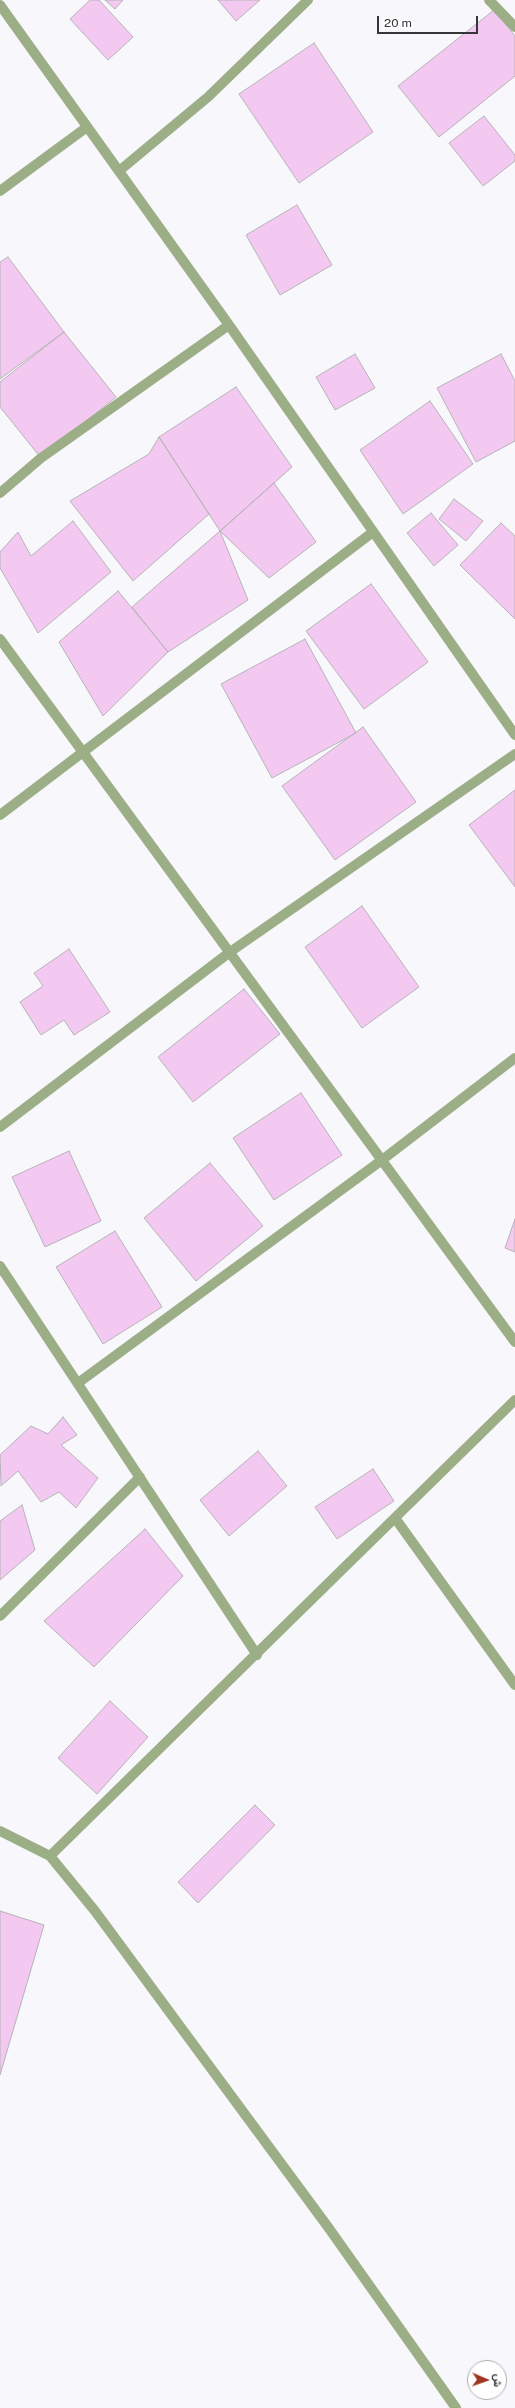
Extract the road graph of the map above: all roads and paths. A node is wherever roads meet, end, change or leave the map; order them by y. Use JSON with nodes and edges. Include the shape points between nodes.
{"nodes":[{"id":1,"x":308,"y":0,"type":"edge"},
{"id":2,"x":489,"y":0,"type":"edge"},
{"id":3,"x":0,"y":5,"type":"edge"},
{"id":4,"x":515,"y":27,"type":"edge"},
{"id":5,"x":87,"y":127,"type":"junction"},
{"id":6,"x":119,"y":171,"type":"junction"},
{"id":7,"x":0,"y":192,"type":"edge"},
{"id":8,"x":229,"y":325,"type":"junction"},
{"id":9,"x":0,"y":492,"type":"edge"},
{"id":10,"x":373,"y":532,"type":"junction"},
{"id":11,"x":0,"y":639,"type":"edge"},
{"id":12,"x":515,"y":736,"type":"edge"},
{"id":13,"x":84,"y":753,"type":"junction"},
{"id":14,"x":515,"y":754,"type":"edge"},
{"id":15,"x":0,"y":816,"type":"edge"},
{"id":16,"x":230,"y":952,"type":"junction"},
{"id":17,"x":515,"y":1058,"type":"edge"},
{"id":18,"x":0,"y":1128,"type":"edge"},
{"id":19,"x":382,"y":1160,"type":"junction"},
{"id":20,"x":0,"y":1266,"type":"edge"},
{"id":21,"x":515,"y":1342,"type":"edge"},
{"id":22,"x":78,"y":1383,"type":"junction"},
{"id":23,"x":515,"y":1400,"type":"edge"},
{"id":24,"x":140,"y":1478,"type":"junction"},
{"id":25,"x":395,"y":1518,"type":"junction"},
{"id":26,"x":0,"y":1616,"type":"edge"},
{"id":27,"x":257,"y":1655,"type":"junction"},
{"id":28,"x":515,"y":1685,"type":"edge"},
{"id":29,"x":0,"y":1831,"type":"edge"},
{"id":30,"x":50,"y":1856,"type":"junction"},
{"id":31,"x":456,"y":2408,"type":"edge"}],
"edges":[{"from":1,"to":6,"type":"street","via":[[208,96]]},
{"from":2,"to":4,"type":"street"},
{"from":3,"to":5,"type":"street"},
{"from":5,"to":6,"type":"street"},
{"from":5,"to":7,"type":"street"},
{"from":6,"to":8,"type":"street"},
{"from":8,"to":9,"type":"street","via":[[41,458]]},
{"from":8,"to":10,"type":"street"},
{"from":10,"to":12,"type":"street"},
{"from":10,"to":13,"type":"street"},
{"from":11,"to":13,"type":"street"},
{"from":13,"to":15,"type":"street"},
{"from":13,"to":16,"type":"street"},
{"from":14,"to":16,"type":"street"},
{"from":16,"to":18,"type":"street"},
{"from":16,"to":19,"type":"street"},
{"from":17,"to":19,"type":"street"},
{"from":19,"to":21,"type":"street"},
{"from":19,"to":22,"type":"street"},
{"from":20,"to":22,"type":"street"},
{"from":22,"to":24,"type":"street"},
{"from":23,"to":25,"type":"street"},
{"from":24,"to":26,"type":"street"},
{"from":24,"to":27,"type":"street"},
{"from":25,"to":27,"type":"street"},
{"from":25,"to":28,"type":"street"},
{"from":27,"to":30,"type":"street"},
{"from":29,"to":30,"type":"street"},
{"from":30,"to":31,"type":"street","via":[[95,1911],[328,2227]]}]}
